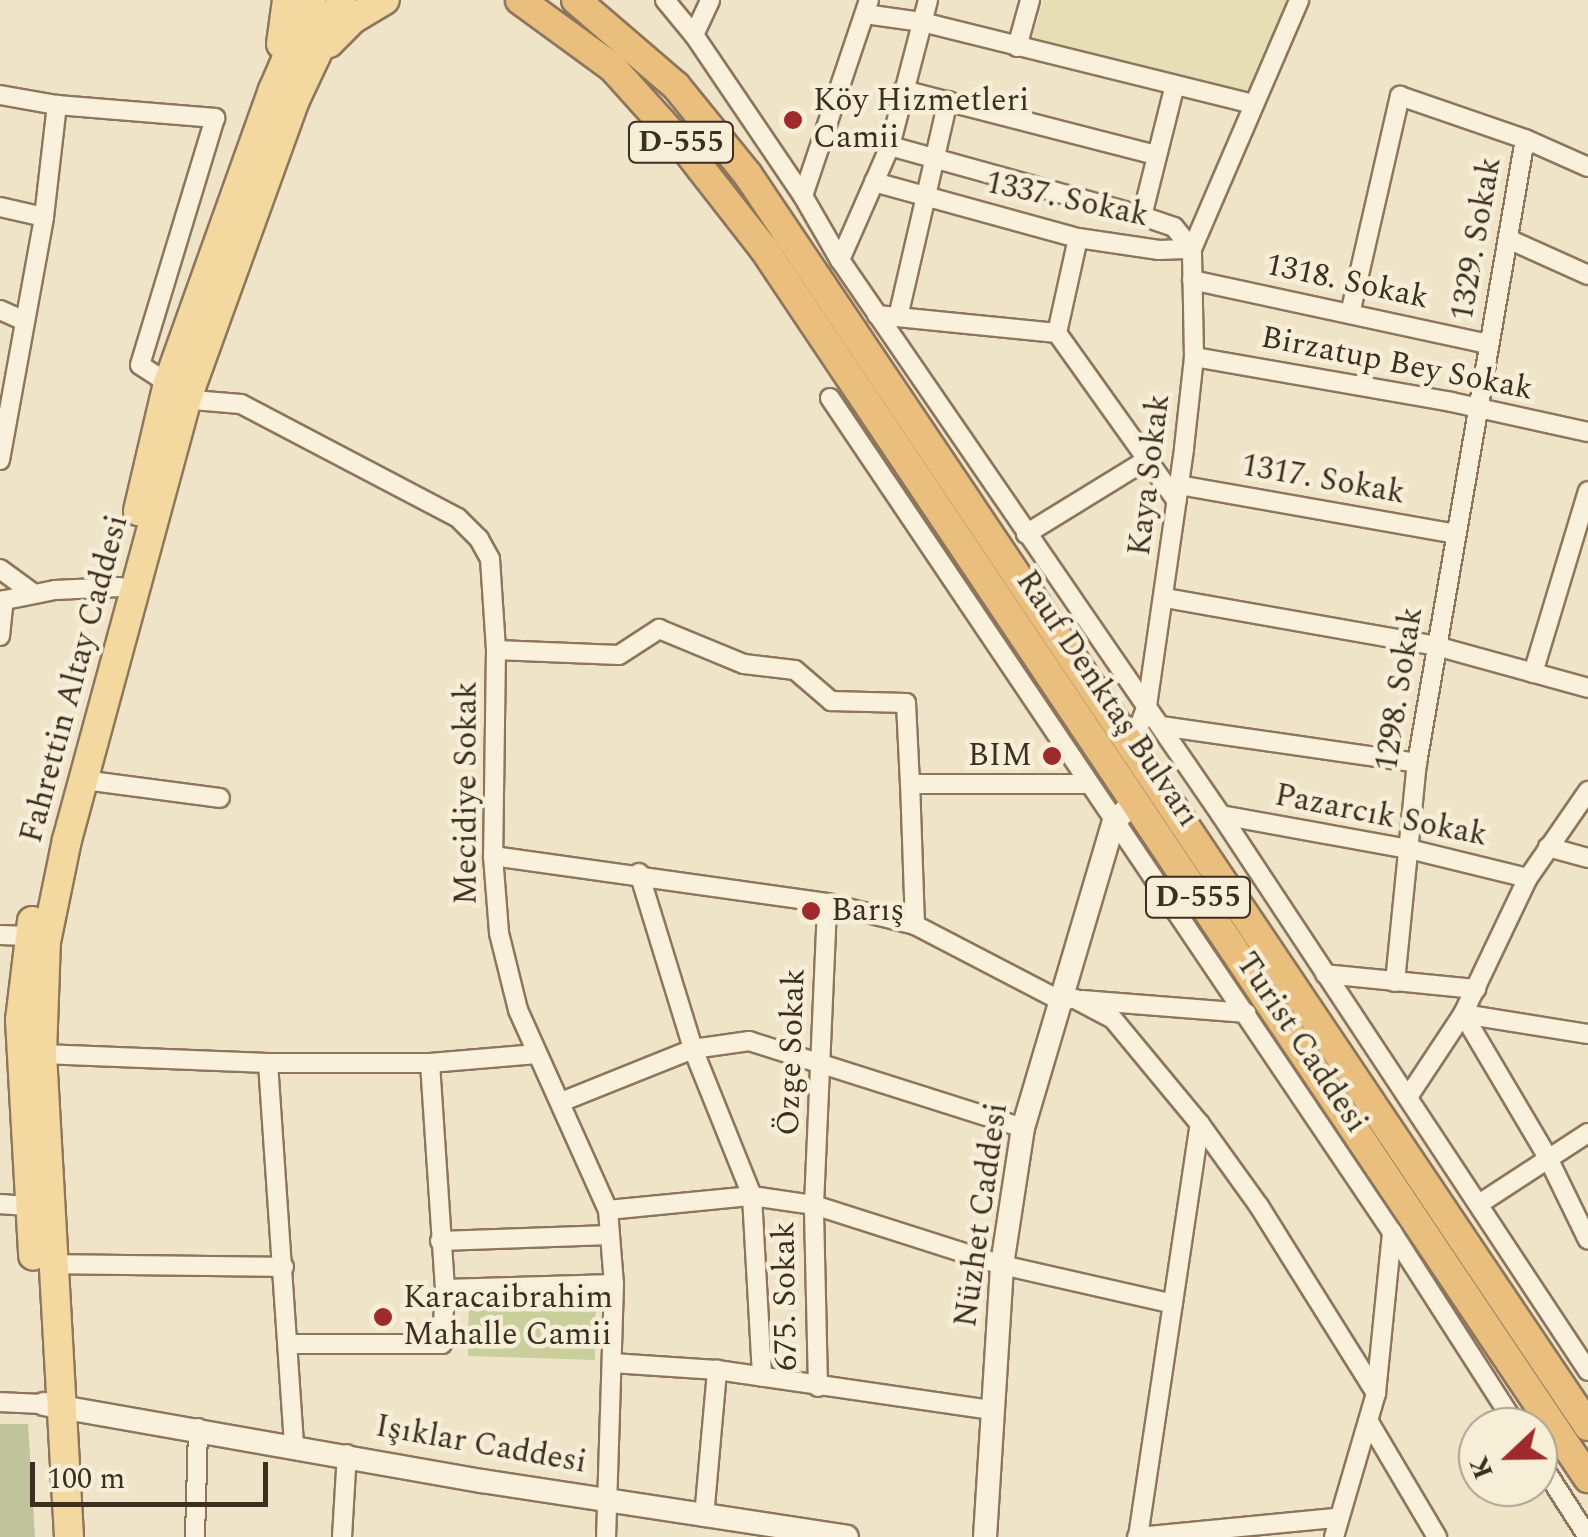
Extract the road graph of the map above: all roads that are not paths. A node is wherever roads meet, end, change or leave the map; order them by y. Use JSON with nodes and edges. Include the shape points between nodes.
{"nodes":[{"id":1,"x":287,"y":0,"type":"edge"},
{"id":2,"x":312,"y":0,"type":"edge"},
{"id":3,"x":342,"y":0,"type":"edge"},
{"id":4,"x":385,"y":0,"type":"edge"},
{"id":5,"x":520,"y":0,"type":"edge"},
{"id":6,"x":576,"y":0,"type":"edge"},
{"id":7,"x":600,"y":0,"type":"edge"},
{"id":8,"x":665,"y":0,"type":"edge"},
{"id":9,"x":710,"y":0,"type":"edge"},
{"id":10,"x":928,"y":0,"type":"edge"},
{"id":11,"x":1030,"y":0,"type":"edge"},
{"id":12,"x":1299,"y":0,"type":"edge"},
{"id":13,"x":867,"y":7,"type":"edge"},
{"id":14,"x":922,"y":22,"type":"junction"},
{"id":15,"x":694,"y":35,"type":"junction"},
{"id":16,"x":1017,"y":47,"type":"junction"},
{"id":17,"x":1175,"y":85,"type":"junction"},
{"id":18,"x":676,"y":86,"type":"junction"},
{"id":19,"x":903,"y":90,"type":"junction"},
{"id":20,"x":0,"y":95,"type":"edge"},
{"id":21,"x":284,"y":95,"type":"junction"},
{"id":22,"x":948,"y":101,"type":"junction"},
{"id":23,"x":1254,"y":104,"type":"junction"},
{"id":24,"x":56,"y":105,"type":"junction"},
{"id":25,"x":1525,"y":139,"type":"junction"},
{"id":26,"x":890,"y":146,"type":"junction"},
{"id":27,"x":1156,"y":156,"type":"junction"},
{"id":28,"x":936,"y":158,"type":"junction"},
{"id":29,"x":1588,"y":167,"type":"edge"},
{"id":30,"x":874,"y":182,"type":"junction"},
{"id":31,"x":803,"y":196,"type":"junction"},
{"id":32,"x":926,"y":199,"type":"junction"},
{"id":33,"x":0,"y":207,"type":"edge"},
{"id":34,"x":1142,"y":216,"type":"junction"},
{"id":35,"x":44,"y":217,"type":"junction"},
{"id":36,"x":1078,"y":238,"type":"junction"},
{"id":37,"x":1508,"y":239,"type":"junction"},
{"id":38,"x":1192,"y":249,"type":"junction"},
{"id":39,"x":840,"y":260,"type":"junction"},
{"id":40,"x":1588,"y":276,"type":"edge"},
{"id":41,"x":1192,"y":280,"type":"junction"},
{"id":42,"x":839,"y":309,"type":"junction"},
{"id":43,"x":0,"y":310,"type":"edge"},
{"id":44,"x":876,"y":312,"type":"junction"},
{"id":45,"x":1350,"y":314,"type":"junction"},
{"id":46,"x":898,"y":317,"type":"junction"},
{"id":47,"x":25,"y":321,"type":"junction"},
{"id":48,"x":1058,"y":332,"type":"junction"},
{"id":49,"x":1489,"y":344,"type":"junction"},
{"id":50,"x":1194,"y":356,"type":"junction"},
{"id":51,"x":173,"y":392,"type":"junction"},
{"id":52,"x":830,"y":398,"type":"dead end"},
{"id":53,"x":1478,"y":408,"type":"junction"},
{"id":54,"x":1588,"y":432,"type":"edge"},
{"id":55,"x":0,"y":460,"type":"edge"},
{"id":56,"x":1148,"y":460,"type":"junction"},
{"id":57,"x":1588,"y":491,"type":"edge"},
{"id":58,"x":1178,"y":493,"type":"junction"},
{"id":59,"x":920,"y":508,"type":"junction"},
{"id":60,"x":1026,"y":534,"type":"junction"},
{"id":61,"x":1456,"y":534,"type":"junction"},
{"id":62,"x":0,"y":569,"type":"edge"},
{"id":63,"x":120,"y":588,"type":"junction"},
{"id":64,"x":34,"y":594,"type":"junction"},
{"id":65,"x":1165,"y":598,"type":"junction"},
{"id":66,"x":2,"y":601,"type":"edge"},
{"id":67,"x":0,"y":636,"type":"edge"},
{"id":68,"x":1436,"y":646,"type":"junction"},
{"id":69,"x":496,"y":650,"type":"junction"},
{"id":70,"x":1533,"y":673,"type":"junction"},
{"id":71,"x":1588,"y":688,"type":"edge"},
{"id":72,"x":1147,"y":706,"type":"junction"},
{"id":73,"x":1161,"y":726,"type":"junction"},
{"id":74,"x":1132,"y":744,"type":"junction"},
{"id":75,"x":1417,"y":763,"type":"junction"},
{"id":76,"x":84,"y":780,"type":"junction"},
{"id":77,"x":910,"y":784,"type":"junction"},
{"id":78,"x":1088,"y":784,"type":"junction"},
{"id":79,"x":1588,"y":791,"type":"edge"},
{"id":80,"x":220,"y":798,"type":"dead end"},
{"id":81,"x":1124,"y":812,"type":"junction"},
{"id":82,"x":1221,"y":816,"type":"junction"},
{"id":83,"x":1548,"y":847,"type":"junction"},
{"id":84,"x":1408,"y":849,"type":"junction"},
{"id":85,"x":492,"y":856,"type":"junction"},
{"id":86,"x":1588,"y":858,"type":"edge"},
{"id":87,"x":638,"y":874,"type":"junction"},
{"id":88,"x":1528,"y":878,"type":"junction"},
{"id":89,"x":828,"y":902,"type":"junction"},
{"id":90,"x":915,"y":926,"type":"junction"},
{"id":91,"x":0,"y":934,"type":"edge"},
{"id":92,"x":28,"y":936,"type":"junction"},
{"id":93,"x":1325,"y":974,"type":"junction"},
{"id":94,"x":1395,"y":982,"type":"junction"},
{"id":95,"x":1476,"y":989,"type":"junction"},
{"id":96,"x":1067,"y":1000,"type":"junction"},
{"id":97,"x":1246,"y":1013,"type":"junction"},
{"id":98,"x":1463,"y":1014,"type":"junction"},
{"id":99,"x":1588,"y":1034,"type":"edge"},
{"id":100,"x":693,"y":1050,"type":"junction"},
{"id":101,"x":42,"y":1054,"type":"junction"},
{"id":102,"x":537,"y":1054,"type":"junction"},
{"id":103,"x":823,"y":1062,"type":"junction"},
{"id":104,"x":268,"y":1063,"type":"junction"},
{"id":105,"x":430,"y":1063,"type":"junction"},
{"id":106,"x":1408,"y":1097,"type":"junction"},
{"id":107,"x":561,"y":1102,"type":"junction"},
{"id":108,"x":1200,"y":1124,"type":"junction"},
{"id":109,"x":1023,"y":1128,"type":"junction"},
{"id":110,"x":1588,"y":1133,"type":"edge"},
{"id":111,"x":1548,"y":1156,"type":"junction"},
{"id":112,"x":752,"y":1196,"type":"junction"},
{"id":113,"x":0,"y":1204,"type":"edge"},
{"id":114,"x":1479,"y":1204,"type":"junction"},
{"id":115,"x":814,"y":1205,"type":"junction"},
{"id":116,"x":29,"y":1206,"type":"junction"},
{"id":117,"x":608,"y":1210,"type":"junction"},
{"id":118,"x":1392,"y":1232,"type":"junction"},
{"id":119,"x":610,"y":1235,"type":"junction"},
{"id":120,"x":1588,"y":1240,"type":"edge"},
{"id":121,"x":440,"y":1241,"type":"junction"},
{"id":122,"x":51,"y":1264,"type":"junction"},
{"id":123,"x":1002,"y":1266,"type":"junction"},
{"id":124,"x":284,"y":1267,"type":"junction"},
{"id":125,"x":614,"y":1284,"type":"junction"},
{"id":126,"x":445,"y":1289,"type":"junction"},
{"id":127,"x":1174,"y":1304,"type":"junction"},
{"id":128,"x":291,"y":1344,"type":"junction"},
{"id":129,"x":612,"y":1363,"type":"junction"},
{"id":130,"x":1586,"y":1364,"type":"edge"},
{"id":131,"x":717,"y":1370,"type":"junction"},
{"id":132,"x":762,"y":1378,"type":"junction"},
{"id":133,"x":818,"y":1387,"type":"junction"},
{"id":134,"x":1376,"y":1393,"type":"junction"},
{"id":135,"x":0,"y":1402,"type":"edge"},
{"id":136,"x":53,"y":1406,"type":"junction"},
{"id":137,"x":1504,"y":1407,"type":"edge"},
{"id":138,"x":992,"y":1410,"type":"junction"},
{"id":139,"x":1368,"y":1422,"type":"junction"},
{"id":140,"x":1588,"y":1426,"type":"edge"},
{"id":141,"x":198,"y":1428,"type":"junction"},
{"id":142,"x":294,"y":1445,"type":"junction"},
{"id":143,"x":346,"y":1454,"type":"junction"},
{"id":144,"x":1588,"y":1478,"type":"edge"},
{"id":145,"x":1558,"y":1490,"type":"edge"},
{"id":146,"x":609,"y":1499,"type":"junction"},
{"id":147,"x":704,"y":1518,"type":"junction"},
{"id":148,"x":1335,"y":1528,"type":"edge"},
{"id":149,"x":785,"y":1533,"type":"edge"},
{"id":150,"x":52,"y":1537,"type":"edge"},
{"id":151,"x":69,"y":1537,"type":"edge"},
{"id":152,"x":195,"y":1537,"type":"edge"},
{"id":153,"x":342,"y":1537,"type":"edge"},
{"id":154,"x":606,"y":1537,"type":"edge"},
{"id":155,"x":847,"y":1537,"type":"edge"},
{"id":156,"x":985,"y":1537,"type":"edge"},
{"id":157,"x":1138,"y":1537,"type":"edge"},
{"id":158,"x":1437,"y":1537,"type":"edge"},
{"id":159,"x":1588,"y":1537,"type":"edge"}],
"edges":[{"from":1,"to":21,"type":"main road"},
{"from":2,"to":21,"type":"main road","name":"Fahrettin Altay Caddesi"},
{"from":3,"to":21,"type":"main road","name":"Fahrettin Altay Caddesi"},
{"from":4,"to":21,"type":"main road","via":[[331,39]]},
{"from":5,"to":59,"type":"highway","name":"Rauf Denktaş Bulvarı","number":"D-555","via":[[612,67],[721,190]]},
{"from":6,"to":18,"type":"highway","name":"Rauf Denktaş Bulvarı","number":"D-555"},
{"from":7,"to":18,"type":"highway"},
{"from":8,"to":15,"type":"street","name":"Rauf Denktaş Bulvarı"},
{"from":9,"to":15,"type":"street"},
{"from":10,"to":14,"type":"street"},
{"from":11,"to":16,"type":"street"},
{"from":12,"to":23,"type":"street"},
{"from":13,"to":14,"type":"street"},
{"from":13,"to":31,"type":"street"},
{"from":14,"to":16,"type":"street"},
{"from":14,"to":19,"type":"street"},
{"from":15,"to":31,"type":"street","name":"Rauf Denktaş Bulvarı"},
{"from":16,"to":17,"type":"street"},
{"from":17,"to":23,"type":"street"},
{"from":17,"to":27,"type":"street"},
{"from":18,"to":42,"type":"highway","name":"Rauf Denktaş Bulvarı","number":"D-555","via":[[748,174]]},
{"from":19,"to":22,"type":"street"},
{"from":19,"to":26,"type":"street"},
{"from":20,"to":24,"type":"street"},
{"from":21,"to":51,"type":"main road","name":"Fahrettin Altay Caddesi"},
{"from":22,"to":27,"type":"street"},
{"from":22,"to":28,"type":"street"},
{"from":23,"to":38,"type":"street"},
{"from":24,"to":35,"type":"street"},
{"from":24,"to":51,"type":"street","via":[[215,118],[140,366]]},
{"from":25,"to":29,"type":"street"},
{"from":25,"to":37,"type":"street","name":"1329. Sokak"},
{"from":25,"to":45,"type":"street","via":[[1400,96]]},
{"from":26,"to":28,"type":"street"},
{"from":26,"to":30,"type":"street"},
{"from":27,"to":34,"type":"street"},
{"from":28,"to":32,"type":"street"},
{"from":28,"to":34,"type":"street"},
{"from":30,"to":32,"type":"street","name":"1337. Sokak"},
{"from":30,"to":39,"type":"street"},
{"from":31,"to":39,"type":"street","name":"Rauf Denktaş Bulvarı"},
{"from":32,"to":36,"type":"street","name":"1337. Sokak"},
{"from":32,"to":46,"type":"street"},
{"from":33,"to":35,"type":"street"},
{"from":34,"to":38,"type":"street","via":[[1174,228]]},
{"from":35,"to":47,"type":"street"},
{"from":36,"to":38,"type":"street","name":"1337. Sokak"},
{"from":36,"to":48,"type":"street"},
{"from":37,"to":40,"type":"street"},
{"from":37,"to":49,"type":"street","name":"1329. Sokak"},
{"from":38,"to":41,"type":"street","name":"Kaya Sokak"},
{"from":39,"to":44,"type":"street","name":"Rauf Denktaş Bulvarı"},
{"from":41,"to":45,"type":"street","name":"1318. Sokak"},
{"from":41,"to":50,"type":"street","name":"Kaya Sokak"},
{"from":42,"to":44,"type":"street"},
{"from":42,"to":74,"type":"highway","name":"Rauf Denktaş Bulvarı","number":"D-555"},
{"from":43,"to":47,"type":"street"},
{"from":44,"to":46,"type":"street"},
{"from":44,"to":60,"type":"street","name":"Rauf Denktaş Bulvarı"},
{"from":45,"to":49,"type":"street","name":"1318. Sokak"},
{"from":46,"to":48,"type":"street"},
{"from":47,"to":55,"type":"street"},
{"from":48,"to":56,"type":"street"},
{"from":49,"to":53,"type":"street","name":"1329. Sokak"},
{"from":50,"to":53,"type":"street","name":"Birzatup Bey Sokak"},
{"from":50,"to":58,"type":"street","name":"Kaya Sokak"},
{"from":51,"to":63,"type":"main road","name":"Fahrettin Altay Caddesi"},
{"from":51,"to":69,"type":"street","name":"Mecidiye Sokak","via":[[241,404],[458,518],[490,559]]},
{"from":51,"to":76,"type":"main road","name":"Fahrettin Altay Caddesi"},
{"from":52,"to":59,"type":"street","name":"Turist Caddesi"},
{"from":53,"to":54,"type":"street","name":"Birzatup Bey Sokak"},
{"from":53,"to":61,"type":"street","name":"1298. Sokak"},
{"from":56,"to":58,"type":"street"},
{"from":56,"to":60,"type":"street"},
{"from":57,"to":70,"type":"street"},
{"from":58,"to":61,"type":"street","name":"1317. Sokak"},
{"from":58,"to":65,"type":"street","name":"Kaya Sokak"},
{"from":59,"to":78,"type":"street","name":"Turist Caddesi"},
{"from":59,"to":81,"type":"highway","name":"Rauf Denktaş Bulvarı","number":"D-555"},
{"from":60,"to":72,"type":"street","name":"Rauf Denktaş Bulvarı"},
{"from":61,"to":68,"type":"street","name":"1298. Sokak"},
{"from":62,"to":64,"type":"street"},
{"from":63,"to":64,"type":"street"},
{"from":63,"to":92,"type":"main road","name":"Fahrettin Altay Caddesi"},
{"from":64,"to":66,"type":"street"},
{"from":65,"to":68,"type":"street"},
{"from":65,"to":72,"type":"street","name":"Kaya Sokak"},
{"from":66,"to":67,"type":"street"},
{"from":68,"to":70,"type":"street"},
{"from":68,"to":75,"type":"street","name":"1298. Sokak"},
{"from":69,"to":77,"type":"street","via":[[619,654],[660,629],[744,664],[796,670],[832,701],[906,703]]},
{"from":69,"to":85,"type":"street","name":"Mecidiye Sokak"},
{"from":70,"to":71,"type":"street"},
{"from":72,"to":73,"type":"street","name":"Rauf Denktaş Bulvarı"},
{"from":72,"to":74,"type":"street","name":"Kaya Sokak"},
{"from":73,"to":75,"type":"street"},
{"from":73,"to":82,"type":"street","name":"Rauf Denktaş Bulvarı"},
{"from":74,"to":140,"type":"highway","name":"Rauf Denktaş Bulvarı","number":"D-555"},
{"from":75,"to":84,"type":"street","name":"1298. Sokak"},
{"from":76,"to":80,"type":"street"},
{"from":76,"to":101,"type":"main road","name":"Fahrettin Altay Caddesi","via":[[46,942]]},
{"from":77,"to":78,"type":"street"},
{"from":77,"to":90,"type":"street"},
{"from":78,"to":81,"type":"street","name":"Turist Caddesi"},
{"from":79,"to":83,"type":"street"},
{"from":81,"to":96,"type":"street","name":"Nüzhet Caddesi"},
{"from":81,"to":97,"type":"street","name":"Turist Caddesi"},
{"from":81,"to":144,"type":"highway","name":"Rauf Denktaş Bulvarı","number":"D-555"},
{"from":82,"to":84,"type":"street","name":"Pazarcık Sokak"},
{"from":82,"to":93,"type":"street","name":"Rauf Denktaş Bulvarı"},
{"from":83,"to":86,"type":"street"},
{"from":83,"to":88,"type":"street"},
{"from":84,"to":88,"type":"street","name":"Pazarcık Sokak"},
{"from":84,"to":94,"type":"street","name":"1298. Sokak"},
{"from":85,"to":87,"type":"street"},
{"from":85,"to":102,"type":"street","name":"Mecidiye Sokak","via":[[507,974]]},
{"from":87,"to":89,"type":"street"},
{"from":87,"to":100,"type":"street"},
{"from":88,"to":95,"type":"street"},
{"from":89,"to":90,"type":"street"},
{"from":89,"to":103,"type":"street","name":"Özge Sokak"},
{"from":90,"to":96,"type":"street"},
{"from":91,"to":92,"type":"street"},
{"from":92,"to":116,"type":"main road","name":"Fahrettin Altay Caddesi","via":[[20,1020]]},
{"from":93,"to":94,"type":"street"},
{"from":93,"to":106,"type":"street","name":"Rauf Denktaş Bulvarı"},
{"from":94,"to":95,"type":"street"},
{"from":95,"to":98,"type":"street"},
{"from":96,"to":97,"type":"street"},
{"from":96,"to":108,"type":"street","via":[[1112,1019]]},
{"from":96,"to":109,"type":"street","name":"Nüzhet Caddesi"},
{"from":97,"to":118,"type":"street","name":"Turist Caddesi"},
{"from":98,"to":99,"type":"street"},
{"from":98,"to":106,"type":"street"},
{"from":98,"to":111,"type":"street"},
{"from":100,"to":103,"type":"street","via":[[750,1041]]},
{"from":100,"to":107,"type":"street"},
{"from":100,"to":112,"type":"street"},
{"from":101,"to":104,"type":"street"},
{"from":101,"to":122,"type":"main road","name":"Fahrettin Altay Caddesi"},
{"from":102,"to":105,"type":"street"},
{"from":102,"to":107,"type":"street","name":"Mecidiye Sokak"},
{"from":103,"to":109,"type":"street"},
{"from":103,"to":115,"type":"street","name":"Özge Sokak"},
{"from":104,"to":105,"type":"street"},
{"from":104,"to":124,"type":"street"},
{"from":105,"to":121,"type":"street"},
{"from":106,"to":114,"type":"street","name":"Rauf Denktaş Bulvarı"},
{"from":107,"to":117,"type":"street","name":"Mecidiye Sokak"},
{"from":108,"to":127,"type":"street"},
{"from":108,"to":134,"type":"street"},
{"from":109,"to":123,"type":"street","name":"Nüzhet Caddesi"},
{"from":110,"to":111,"type":"street"},
{"from":111,"to":114,"type":"street"},
{"from":111,"to":120,"type":"street"},
{"from":112,"to":115,"type":"street"},
{"from":112,"to":117,"type":"street"},
{"from":112,"to":132,"type":"street"},
{"from":113,"to":116,"type":"street"},
{"from":114,"to":130,"type":"street","name":"Rauf Denktaş Bulvarı"},
{"from":115,"to":123,"type":"street"},
{"from":115,"to":133,"type":"street","name":"675. Sokak"},
{"from":116,"to":136,"type":"main road","name":"Fahrettin Altay Caddesi"},
{"from":117,"to":119,"type":"street","name":"Mecidiye Sokak"},
{"from":118,"to":134,"type":"street"},
{"from":118,"to":137,"type":"street","name":"Turist Caddesi"},
{"from":119,"to":121,"type":"street"},
{"from":119,"to":125,"type":"street","name":"Mecidiye Sokak"},
{"from":121,"to":126,"type":"street"},
{"from":122,"to":124,"type":"street"},
{"from":122,"to":136,"type":"main road","name":"Fahrettin Altay Caddesi"},
{"from":123,"to":127,"type":"street"},
{"from":123,"to":138,"type":"street","name":"Nüzhet Caddesi"},
{"from":124,"to":128,"type":"street"},
{"from":125,"to":126,"type":"street"},
{"from":125,"to":129,"type":"street","name":"Mecidiye Sokak"},
{"from":126,"to":128,"type":"street","via":[[442,1344]]},
{"from":127,"to":157,"type":"street"},
{"from":128,"to":142,"type":"street"},
{"from":129,"to":131,"type":"street"},
{"from":129,"to":146,"type":"street","name":"Mecidiye Sokak"},
{"from":131,"to":132,"type":"street"},
{"from":131,"to":147,"type":"street"},
{"from":132,"to":133,"type":"street"},
{"from":133,"to":138,"type":"street"},
{"from":134,"to":139,"type":"street"},
{"from":135,"to":136,"type":"street"},
{"from":136,"to":141,"type":"street","name":"Işıklar Caddesi"},
{"from":136,"to":150,"type":"main road"},
{"from":136,"to":151,"type":"main road"},
{"from":138,"to":156,"type":"street","name":"Nüzhet Caddesi"},
{"from":139,"to":148,"type":"street"},
{"from":139,"to":158,"type":"street"},
{"from":141,"to":142,"type":"street","name":"Işıklar Caddesi"},
{"from":141,"to":152,"type":"street"},
{"from":142,"to":143,"type":"street","name":"Işıklar Caddesi"},
{"from":143,"to":146,"type":"street","name":"Işıklar Caddesi"},
{"from":143,"to":153,"type":"street"},
{"from":145,"to":159,"type":"street"},
{"from":146,"to":147,"type":"street","name":"Işıklar Caddesi"},
{"from":146,"to":154,"type":"street","name":"Mecidiye Sokak"},
{"from":147,"to":149,"type":"street","name":"Işıklar Caddesi"},
{"from":148,"to":157,"type":"street"},
{"from":149,"to":155,"type":"street","name":"Işıklar Caddesi"}]}
